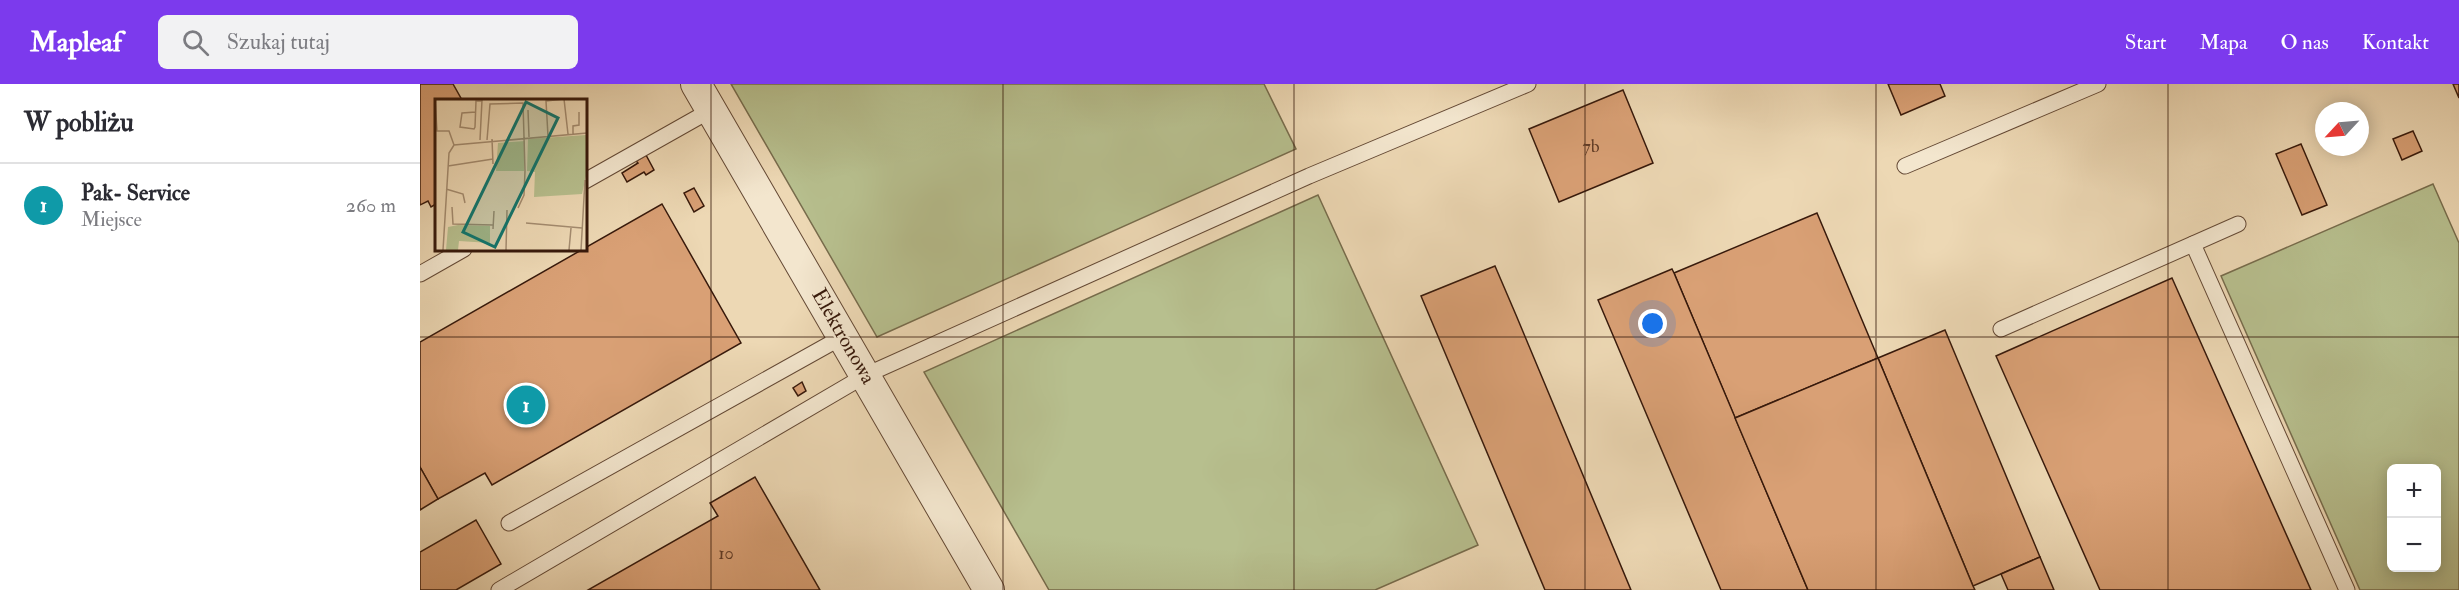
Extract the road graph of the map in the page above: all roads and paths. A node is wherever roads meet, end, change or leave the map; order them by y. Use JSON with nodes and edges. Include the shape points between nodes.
{"nodes":[{"id":1,"x":696,"y":84,"type":"edge"},
{"id":2,"x":1528,"y":84,"type":"edge"},
{"id":3,"x":2098,"y":84,"type":"edge"},
{"id":4,"x":711,"y":110,"type":"junction"},
{"id":5,"x":1905,"y":166,"type":"dead end"},
{"id":6,"x":586,"y":180,"type":"edge"},
{"id":7,"x":2238,"y":224,"type":"dead end"},
{"id":8,"x":2193,"y":244,"type":"junction"},
{"id":9,"x":462,"y":250,"type":"edge"},
{"id":10,"x":420,"y":273,"type":"edge"},
{"id":11,"x":2001,"y":329,"type":"dead end"},
{"id":12,"x":844,"y":336,"type":"junction"},
{"id":13,"x":866,"y":375,"type":"junction"},
{"id":14,"x":509,"y":523,"type":"dead end"},
{"id":15,"x":499,"y":590,"type":"edge"},
{"id":16,"x":989,"y":590,"type":"edge"},
{"id":17,"x":2347,"y":590,"type":"edge"}],
"edges":[{"from":1,"to":4,"type":"street","name":"Elektronowa"},
{"from":2,"to":13,"type":"lane","via":[[1309,176]]},
{"from":3,"to":5,"type":"lane"},
{"from":4,"to":6,"type":"lane"},
{"from":4,"to":12,"type":"street","name":"Elektronowa"},
{"from":7,"to":8,"type":"lane"},
{"from":8,"to":11,"type":"lane"},
{"from":8,"to":17,"type":"lane"},
{"from":9,"to":10,"type":"lane"},
{"from":12,"to":13,"type":"street","name":"Elektronowa"},
{"from":12,"to":14,"type":"lane"},
{"from":13,"to":15,"type":"lane"},
{"from":13,"to":16,"type":"street","name":"Elektronowa"}]}
